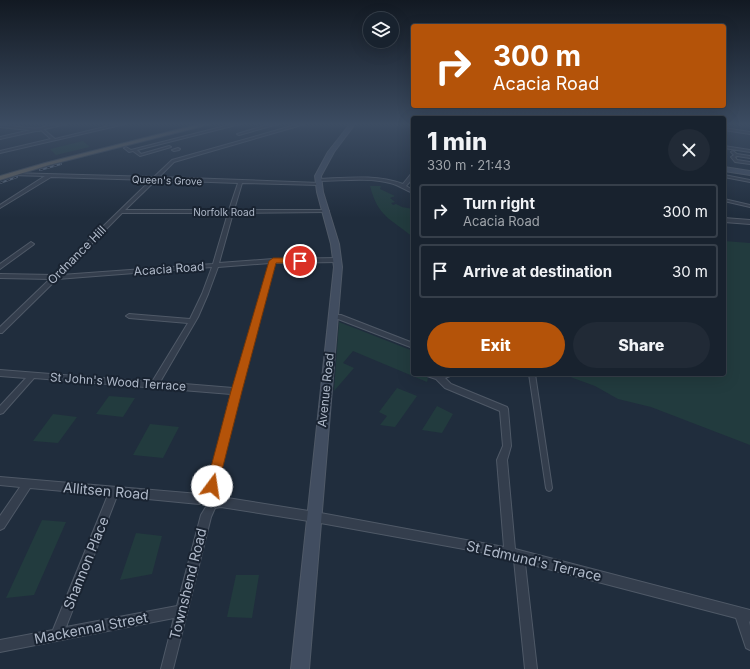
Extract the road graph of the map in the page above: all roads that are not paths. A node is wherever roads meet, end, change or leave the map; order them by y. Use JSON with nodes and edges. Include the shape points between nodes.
{"nodes":[{"id":1,"x":72,"y":155,"type":"edge"},
{"id":2,"x":83,"y":155,"type":"edge"},
{"id":3,"x":191,"y":155,"type":"edge"},
{"id":4,"x":330,"y":155,"type":"edge"},
{"id":5,"x":736,"y":155,"type":"edge"},
{"id":6,"x":738,"y":155,"type":"edge"},
{"id":7,"x":750,"y":157,"type":"edge"},
{"id":8,"x":750,"y":163,"type":"edge"},
{"id":9,"x":726,"y":169,"type":"edge"},
{"id":10,"x":750,"y":173,"type":"edge"},
{"id":11,"x":13,"y":175,"type":"junction"},
{"id":12,"x":49,"y":176,"type":"junction"},
{"id":13,"x":726,"y":176,"type":"edge"},
{"id":14,"x":0,"y":177,"type":"edge"},
{"id":15,"x":411,"y":177,"type":"edge"},
{"id":16,"x":154,"y":179,"type":"junction"},
{"id":17,"x":750,"y":181,"type":"edge"},
{"id":18,"x":240,"y":182,"type":"junction"},
{"id":19,"x":318,"y":182,"type":"junction"},
{"id":20,"x":404,"y":185,"type":"junction"},
{"id":21,"x":411,"y":190,"type":"edge"},
{"id":22,"x":726,"y":200,"type":"edge"},
{"id":23,"x":750,"y":206,"type":"edge"},
{"id":24,"x":0,"y":207,"type":"edge"},
{"id":25,"x":121,"y":212,"type":"junction"},
{"id":26,"x":322,"y":212,"type":"junction"},
{"id":27,"x":230,"y":213,"type":"junction"},
{"id":28,"x":726,"y":220,"type":"edge"},
{"id":29,"x":750,"y":222,"type":"edge"},
{"id":30,"x":31,"y":244,"type":"dead end"},
{"id":31,"x":338,"y":260,"type":"junction"},
{"id":32,"x":273,"y":261,"type":"junction"},
{"id":33,"x":215,"y":265,"type":"junction"},
{"id":34,"x":0,"y":267,"type":"edge"},
{"id":35,"x":0,"y":276,"type":"edge"},
{"id":36,"x":56,"y":277,"type":"junction"},
{"id":37,"x":129,"y":316,"type":"dead end"},
{"id":38,"x":334,"y":317,"type":"junction"},
{"id":39,"x":191,"y":321,"type":"junction"},
{"id":40,"x":0,"y":331,"type":"edge"},
{"id":41,"x":411,"y":345,"type":"edge"},
{"id":42,"x":0,"y":374,"type":"edge"},
{"id":43,"x":32,"y":376,"type":"junction"},
{"id":44,"x":443,"y":376,"type":"edge"},
{"id":45,"x":532,"y":376,"type":"edge"},
{"id":46,"x":154,"y":385,"type":"junction"},
{"id":47,"x":236,"y":391,"type":"junction"},
{"id":48,"x":0,"y":411,"type":"edge"},
{"id":49,"x":0,"y":481,"type":"edge"},
{"id":50,"x":27,"y":484,"type":"junction"},
{"id":51,"x":549,"y":488,"type":"dead end"},
{"id":52,"x":114,"y":492,"type":"junction"},
{"id":53,"x":315,"y":517,"type":"junction"},
{"id":54,"x":0,"y":525,"type":"edge"},
{"id":55,"x":515,"y":554,"type":"junction"},
{"id":56,"x":181,"y":611,"type":"junction"},
{"id":57,"x":745,"y":615,"type":"edge"},
{"id":58,"x":57,"y":635,"type":"junction"},
{"id":59,"x":750,"y":644,"type":"edge"},
{"id":60,"x":0,"y":646,"type":"edge"},
{"id":61,"x":167,"y":669,"type":"edge"},
{"id":62,"x":300,"y":669,"type":"edge"},
{"id":63,"x":531,"y":669,"type":"edge"}],
"edges":[{"from":1,"to":14,"type":"highway"},
{"from":2,"to":11,"type":"highway"},
{"from":3,"to":16,"type":"street","name":"Ordnance Hill","via":[[171,163]]},
{"from":4,"to":19,"type":"main road","via":[[323,165]]},
{"from":5,"to":8,"type":"street","via":[[733,157],[736,161]]},
{"from":6,"to":7,"type":"street"},
{"from":9,"to":10,"type":"main road"},
{"from":11,"to":12,"type":"street","name":"Queen's Grove"},
{"from":11,"to":14,"type":"highway"},
{"from":12,"to":16,"type":"street","name":"Queen's Grove"},
{"from":12,"to":24,"type":"street"},
{"from":13,"to":17,"type":"street"},
{"from":15,"to":20,"type":"street"},
{"from":16,"to":18,"type":"street","name":"Queen's Grove"},
{"from":16,"to":25,"type":"street","name":"Ordnance Hill"},
{"from":18,"to":19,"type":"street","name":"Queen's Grove"},
{"from":18,"to":27,"type":"street"},
{"from":19,"to":20,"type":"street","name":"Queen's Grove","via":[[380,179]]},
{"from":19,"to":26,"type":"main road","name":"Avenue Road"},
{"from":20,"to":21,"type":"street"},
{"from":22,"to":23,"type":"street"},
{"from":25,"to":27,"type":"street","name":"Norfolk Road"},
{"from":25,"to":36,"type":"street","name":"Ordnance Hill"},
{"from":26,"to":27,"type":"street","name":"Norfolk Road"},
{"from":26,"to":31,"type":"main road","name":"Avenue Road","via":[[336,244]]},
{"from":27,"to":33,"type":"street"},
{"from":28,"to":29,"type":"street"},
{"from":30,"to":34,"type":"street"},
{"from":31,"to":32,"type":"street","name":"Acacia Road"},
{"from":31,"to":38,"type":"main road","name":"Avenue Road"},
{"from":32,"to":33,"type":"street","name":"Acacia Road"},
{"from":32,"to":47,"type":"street"},
{"from":33,"to":36,"type":"street","name":"Acacia Road"},
{"from":33,"to":39,"type":"street","via":[[205,294]]},
{"from":35,"to":36,"type":"street","name":"Acacia Road"},
{"from":36,"to":40,"type":"street","name":"Ordnance Hill"},
{"from":37,"to":39,"type":"street"},
{"from":38,"to":41,"type":"street"},
{"from":38,"to":53,"type":"main road","name":"Avenue Road"},
{"from":39,"to":46,"type":"street"},
{"from":42,"to":43,"type":"street","name":"St John's Wood Terrace"},
{"from":43,"to":46,"type":"street","name":"St John's Wood Terrace"},
{"from":43,"to":48,"type":"street"},
{"from":44,"to":55,"type":"street","via":[[448,386],[504,409],[507,446],[502,460]]},
{"from":45,"to":51,"type":"street"},
{"from":46,"to":47,"type":"street","name":"St John's Wood Terrace"},
{"from":47,"to":52,"type":"street","name":"Allitsen Road","via":[[212,486],[203,498]]},
{"from":49,"to":50,"type":"street","name":"Allitsen Road"},
{"from":50,"to":52,"type":"street","name":"Allitsen Road"},
{"from":50,"to":54,"type":"street"},
{"from":52,"to":58,"type":"street","name":"Shannon Place"},
{"from":53,"to":55,"type":"street","name":"St Edmund's Terrace"},
{"from":53,"to":56,"type":"street","name":"Townshend Road","via":[[217,503],[210,507]]},
{"from":53,"to":62,"type":"main road","name":"Avenue Road"},
{"from":55,"to":57,"type":"street","name":"St Edmund's Terrace"},
{"from":55,"to":63,"type":"street"},
{"from":56,"to":58,"type":"street","name":"Mackennal Street"},
{"from":56,"to":61,"type":"street","name":"Townshend Road"},
{"from":57,"to":59,"type":"street"},
{"from":58,"to":60,"type":"street","name":"Mackennal Street"}]}
